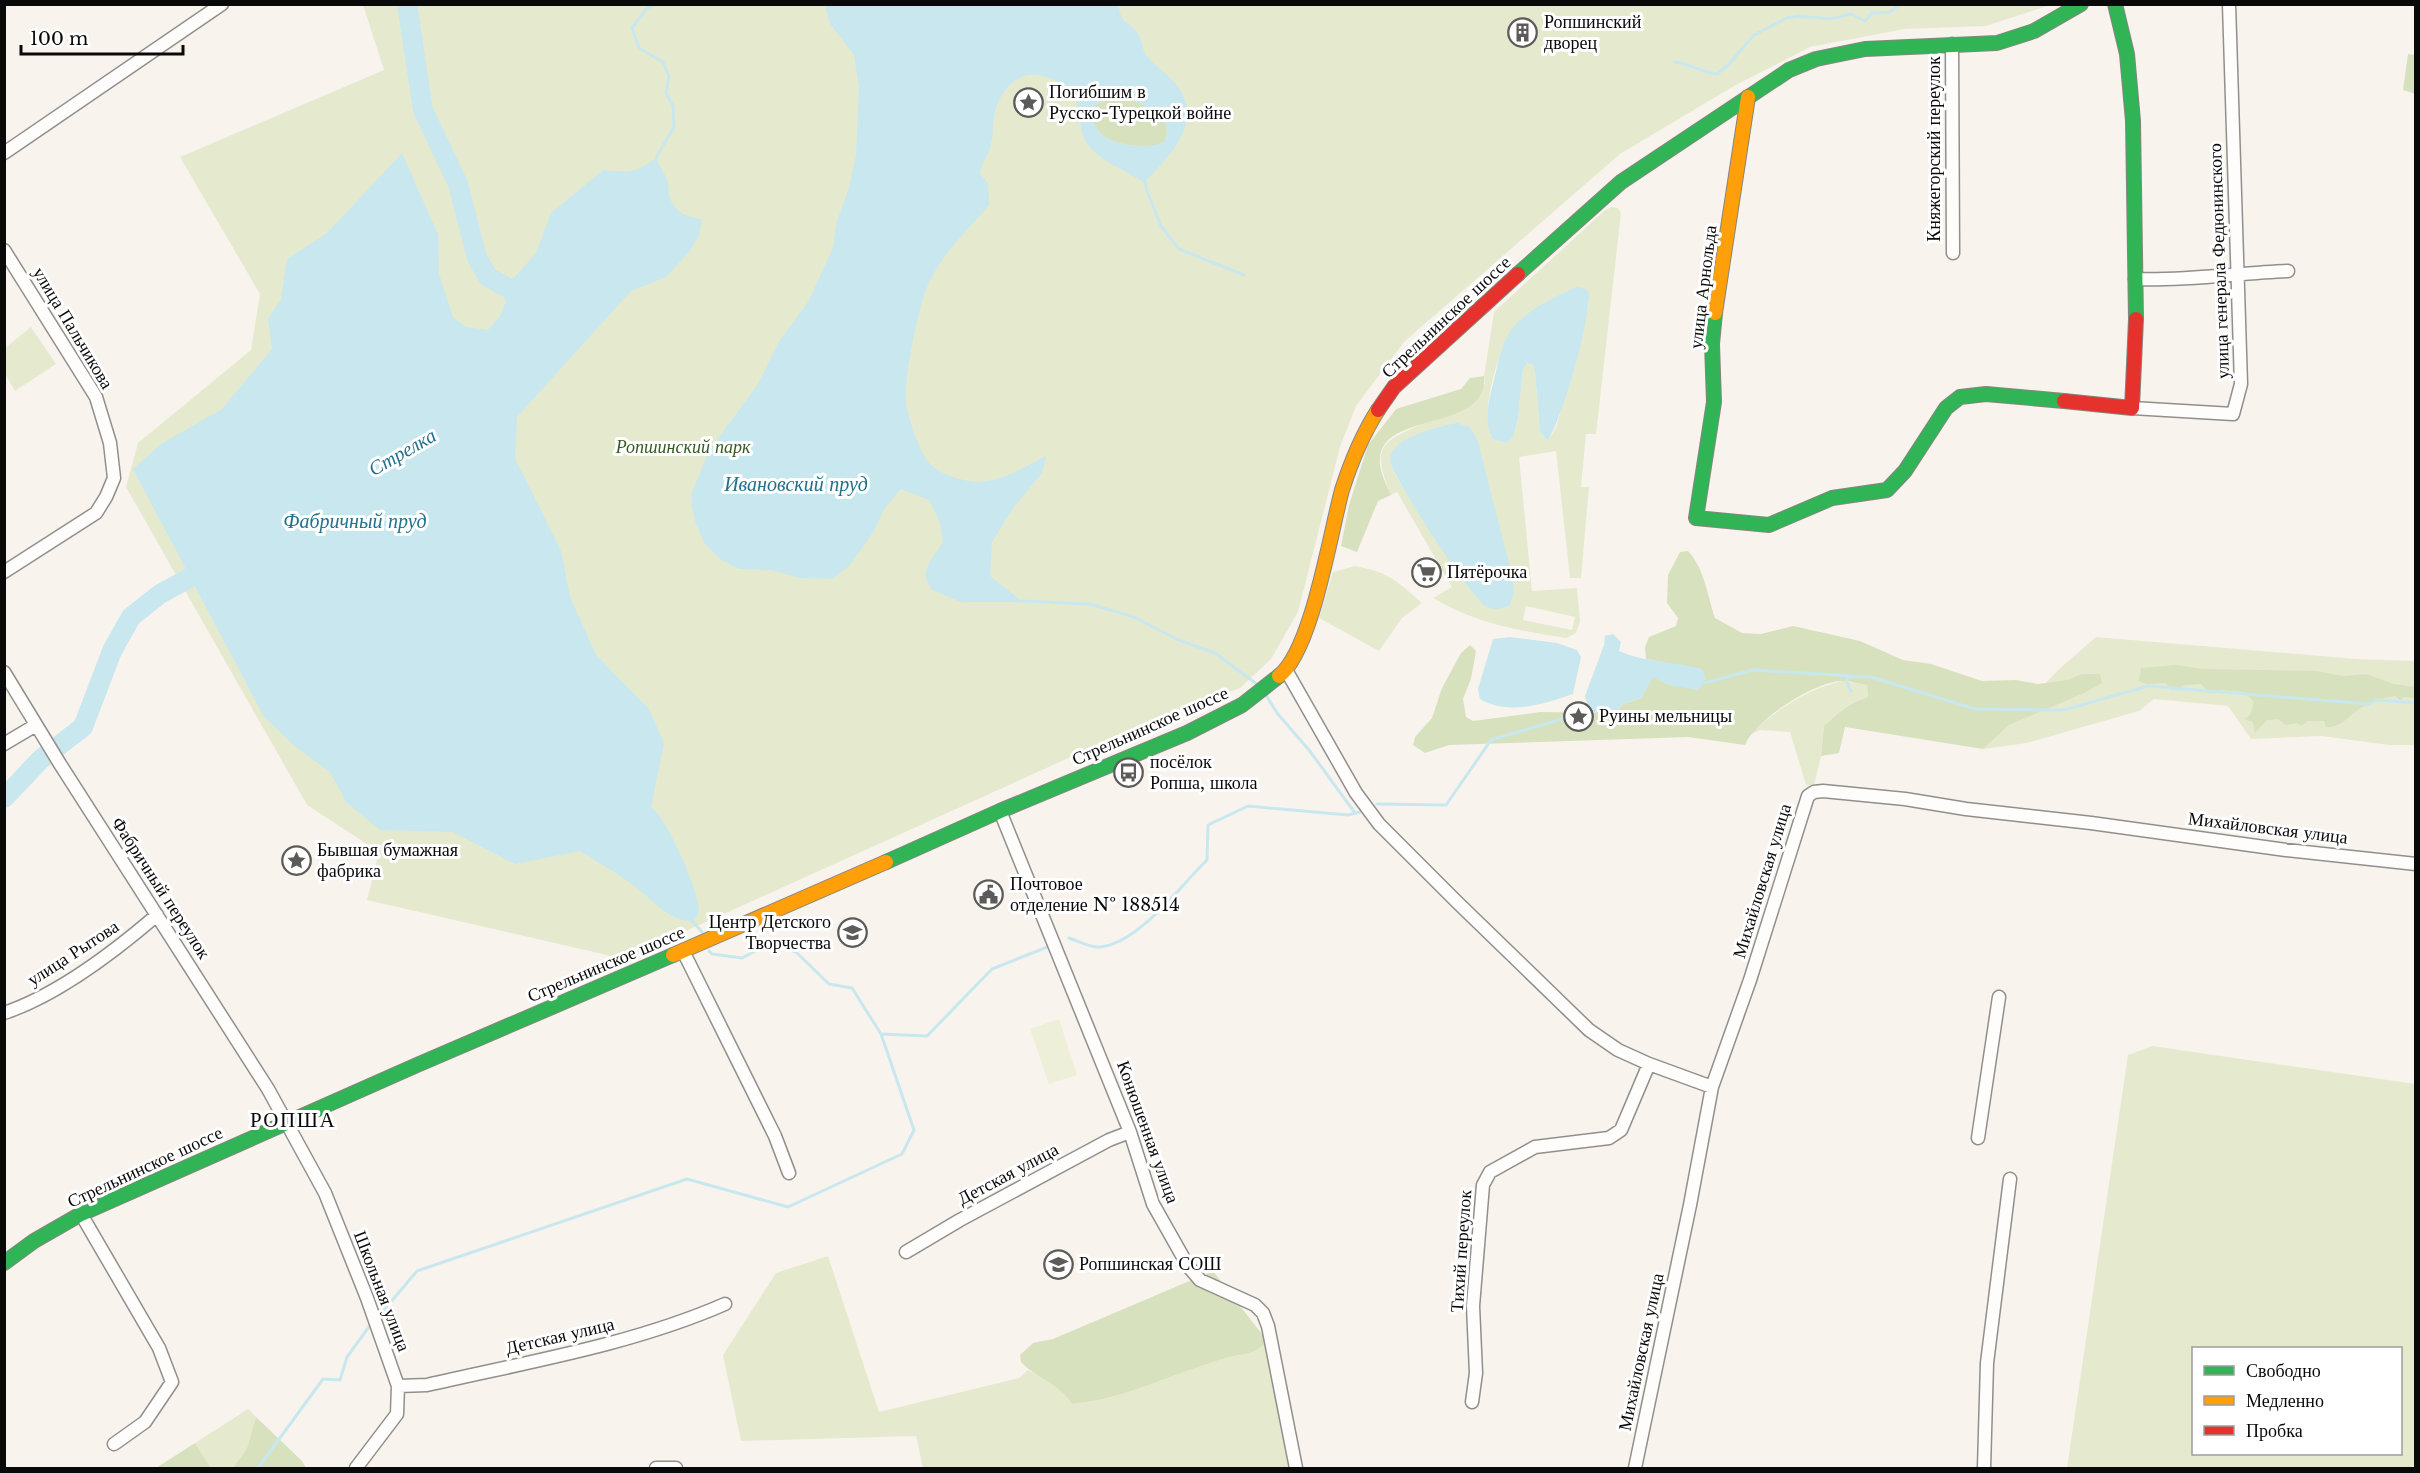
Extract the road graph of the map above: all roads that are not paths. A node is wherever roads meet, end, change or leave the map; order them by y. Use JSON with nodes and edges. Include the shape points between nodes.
{"nodes":[{"id":1,"x":222,"y":4,"type":"edge"},
{"id":2,"x":2082,"y":4,"type":"edge"},
{"id":3,"x":2115,"y":4,"type":"edge"},
{"id":4,"x":2229,"y":4,"type":"edge"},
{"id":5,"x":1952,"y":44,"type":"junction"},
{"id":6,"x":1748,"y":97,"type":"junction"},
{"id":7,"x":4,"y":153,"type":"edge"},
{"id":8,"x":4,"y":250,"type":"edge"},
{"id":9,"x":1953,"y":254,"type":"dead end"},
{"id":10,"x":2288,"y":271,"type":"dead end"},
{"id":11,"x":2238,"y":273,"type":"junction"},
{"id":12,"x":2135,"y":279,"type":"junction"},
{"id":13,"x":2132,"y":408,"type":"junction"},
{"id":14,"x":1696,"y":518,"type":"joint"},
{"id":15,"x":4,"y":572,"type":"edge"},
{"id":16,"x":1286,"y":670,"type":"junction"},
{"id":17,"x":4,"y":672,"type":"edge"},
{"id":18,"x":39,"y":729,"type":"junction"},
{"id":19,"x":4,"y":744,"type":"edge"},
{"id":20,"x":1000,"y":811,"type":"junction"},
{"id":21,"x":2415,"y":864,"type":"edge"},
{"id":22,"x":157,"y":915,"type":"junction"},
{"id":23,"x":683,"y":951,"type":"junction"},
{"id":24,"x":1999,"y":997,"type":"dead end"},
{"id":25,"x":4,"y":1013,"type":"edge"},
{"id":26,"x":1649,"y":1064,"type":"junction"},
{"id":27,"x":1712,"y":1087,"type":"junction"},
{"id":28,"x":285,"y":1124,"type":"junction"},
{"id":29,"x":1130,"y":1132,"type":"junction"},
{"id":30,"x":1978,"y":1138,"type":"dead end"},
{"id":31,"x":789,"y":1173,"type":"dead end"},
{"id":32,"x":2010,"y":1179,"type":"dead end"},
{"id":33,"x":81,"y":1214,"type":"junction"},
{"id":34,"x":906,"y":1252,"type":"dead end"},
{"id":35,"x":4,"y":1263,"type":"edge"},
{"id":36,"x":725,"y":1304,"type":"dead end"},
{"id":37,"x":398,"y":1386,"type":"junction"},
{"id":38,"x":1473,"y":1402,"type":"dead end"},
{"id":39,"x":114,"y":1444,"type":"dead end"},
{"id":40,"x":356,"y":1468,"type":"edge"},
{"id":41,"x":656,"y":1468,"type":"edge"},
{"id":42,"x":676,"y":1468,"type":"edge"},
{"id":43,"x":1296,"y":1468,"type":"edge"},
{"id":44,"x":1635,"y":1468,"type":"edge"},
{"id":45,"x":1984,"y":1468,"type":"edge"}],
"edges":[{"from":1,"to":7,"type":"street"},
{"from":2,"to":5,"type":"main road","name":"Стрельнинское шоссе","via":[[2034,31],[1997,43]]},
{"from":3,"to":12,"type":"main road","via":[[2127,54],[2133,121]]},
{"from":4,"to":11,"type":"street","name":"улица генерала Федюнинского"},
{"from":5,"to":6,"type":"main road","name":"Стрельнинское шоссе","via":[[1865,49],[1816,59],[1789,70]]},
{"from":5,"to":9,"type":"street","name":"Княжегорский переулок"},
{"from":6,"to":14,"type":"main road","name":"улица Арнольда","via":[[1716,305],[1712,344],[1714,402]]},
{"from":6,"to":16,"type":"main road","name":"Стрельнинское шоссе","via":[[1621,182],[1394,387],[1364,432],[1343,488],[1305,635]]},
{"from":8,"to":15,"type":"street","name":"улица Пальчикова","via":[[96,397],[110,443],[114,478],[96,513],[87,521]]},
{"from":10,"to":11,"type":"street"},
{"from":11,"to":12,"type":"street"},
{"from":11,"to":13,"type":"street","name":"улица генерала Федюнинского","via":[[2241,384],[2233,414]]},
{"from":12,"to":13,"type":"main road"},
{"from":13,"to":14,"type":"main road","name":"улица генерала Федюнинского","via":[[1986,394],[1960,397],[1946,408],[1905,471],[1887,490],[1832,498],[1769,525]]},
{"from":16,"to":20,"type":"main road","name":"Стрельнинское шоссе","via":[[1242,705],[1187,734]]},
{"from":16,"to":26,"type":"street","via":[[1356,793],[1379,824],[1590,1030],[1618,1050]]},
{"from":17,"to":18,"type":"street","name":"Фабричный переулок"},
{"from":18,"to":19,"type":"street"},
{"from":18,"to":22,"type":"street","name":"Фабричный переулок"},
{"from":20,"to":23,"type":"main road","name":"Стрельнинское шоссе"},
{"from":20,"to":29,"type":"street","name":"Конюшенная улица"},
{"from":21,"to":27,"type":"street","name":"Михайловская улица","via":[[1905,799],[1814,792],[1805,802]]},
{"from":22,"to":25,"type":"street","name":"улица Рытова","via":[[111,954],[22,1007]]},
{"from":22,"to":28,"type":"street","name":"Фабричный переулок","via":[[268,1089]]},
{"from":23,"to":28,"type":"main road","name":"Стрельнинское шоссе"},
{"from":23,"to":31,"type":"street","via":[[771,1127]]},
{"from":24,"to":30,"type":"street"},
{"from":26,"to":27,"type":"street"},
{"from":26,"to":38,"type":"street","name":"Тихий переулок","via":[[1621,1130],[1609,1138],[1535,1147],[1490,1172],[1484,1185],[1473,1306]]},
{"from":27,"to":44,"type":"street","name":"Михайловская улица"},
{"from":28,"to":33,"type":"main road","name":"Стрельнинское шоссе"},
{"from":28,"to":37,"type":"street","name":"Школьная улица","via":[[325,1193]]},
{"from":29,"to":34,"type":"street","name":"Детская улица","via":[[1099,1145]]},
{"from":29,"to":43,"type":"street","name":"Конюшенная улица","via":[[1153,1204],[1188,1266],[1200,1280],[1255,1305],[1263,1313]]},
{"from":32,"to":45,"type":"street","via":[[1987,1362]]},
{"from":33,"to":35,"type":"main road","name":"Стрельнинское шоссе"},
{"from":33,"to":39,"type":"street","via":[[159,1348],[172,1382],[145,1422]]},
{"from":36,"to":37,"type":"street","name":"Детская улица","via":[[683,1322],[626,1338],[427,1385]]},
{"from":37,"to":40,"type":"street","name":"Школьная улица","via":[[397,1414]]},
{"from":41,"to":42,"type":"street"}]}
